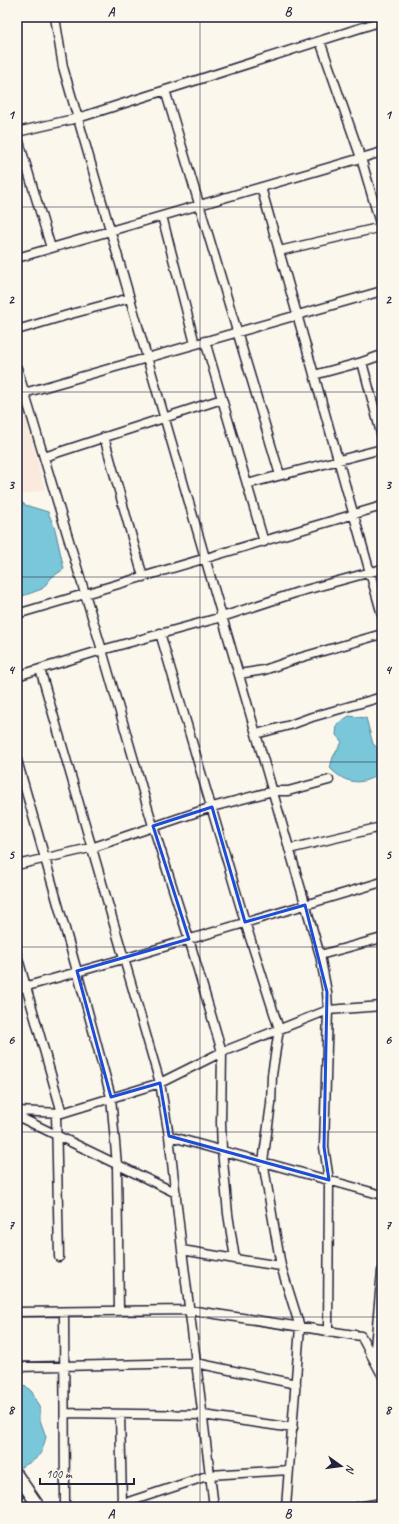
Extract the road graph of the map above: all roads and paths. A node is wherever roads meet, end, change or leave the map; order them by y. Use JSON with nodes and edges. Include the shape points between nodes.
{"nodes":[{"id":1,"x":55,"y":17,"type":"edge"},
{"id":2,"x":382,"y":21,"type":"edge"},
{"id":3,"x":320,"y":41,"type":"junction"},
{"id":4,"x":165,"y":90,"type":"junction"},
{"id":5,"x":78,"y":118,"type":"junction"},
{"id":6,"x":17,"y":134,"type":"edge"},
{"id":7,"x":382,"y":152,"type":"edge"},
{"id":8,"x":361,"y":158,"type":"junction"},
{"id":9,"x":260,"y":187,"type":"junction"},
{"id":10,"x":199,"y":205,"type":"junction"},
{"id":11,"x":162,"y":216,"type":"junction"},
{"id":12,"x":382,"y":228,"type":"edge"},
{"id":13,"x":111,"y":231,"type":"junction"},
{"id":14,"x":51,"y":248,"type":"junction"},
{"id":15,"x":279,"y":251,"type":"junction"},
{"id":16,"x":17,"y":258,"type":"edge"},
{"id":17,"x":382,"y":291,"type":"edge"},
{"id":18,"x":130,"y":298,"type":"junction"},
{"id":19,"x":297,"y":315,"type":"junction"},
{"id":20,"x":17,"y":330,"type":"edge"},
{"id":21,"x":237,"y":332,"type":"junction"},
{"id":22,"x":205,"y":341,"type":"junction"},
{"id":23,"x":195,"y":344,"type":"junction"},
{"id":24,"x":382,"y":355,"type":"edge"},
{"id":25,"x":148,"y":358,"type":"junction"},
{"id":26,"x":362,"y":362,"type":"junction"},
{"id":27,"x":17,"y":368,"type":"edge"},
{"id":28,"x":314,"y":375,"type":"junction"},
{"id":29,"x":21,"y":394,"type":"edge"},
{"id":30,"x":222,"y":399,"type":"junction"},
{"id":31,"x":165,"y":417,"type":"junction"},
{"id":32,"x":104,"y":437,"type":"junction"},
{"id":33,"x":382,"y":437,"type":"edge"},
{"id":34,"x":382,"y":450,"type":"edge"},
{"id":35,"x":44,"y":457,"type":"junction"},
{"id":36,"x":338,"y":460,"type":"junction"},
{"id":37,"x":280,"y":475,"type":"junction"},
{"id":38,"x":247,"y":484,"type":"junction"},
{"id":39,"x":382,"y":506,"type":"edge"},
{"id":40,"x":354,"y":515,"type":"junction"},
{"id":41,"x":264,"y":542,"type":"junction"},
{"id":42,"x":206,"y":559,"type":"junction"},
{"id":43,"x":382,"y":569,"type":"edge"},
{"id":44,"x":370,"y":573,"type":"junction"},
{"id":45,"x":143,"y":577,"type":"junction"},
{"id":46,"x":85,"y":594,"type":"junction"},
{"id":47,"x":17,"y":614,"type":"edge"},
{"id":48,"x":382,"y":615,"type":"edge"},
{"id":49,"x":222,"y":617,"type":"junction"},
{"id":50,"x":160,"y":633,"type":"junction"},
{"id":51,"x":382,"y":634,"type":"edge"},
{"id":52,"x":102,"y":650,"type":"junction"},
{"id":53,"x":40,"y":669,"type":"junction"},
{"id":54,"x":239,"y":674,"type":"junction"},
{"id":55,"x":17,"y":676,"type":"edge"},
{"id":56,"x":382,"y":697,"type":"edge"},
{"id":57,"x":256,"y":734,"type":"junction"},
{"id":58,"x":17,"y":760,"type":"edge"},
{"id":59,"x":330,"y":780,"type":"dead end"},
{"id":60,"x":273,"y":791,"type":"junction"},
{"id":61,"x":212,"y":807,"type":"junction"},
{"id":62,"x":153,"y":826,"type":"junction"},
{"id":63,"x":377,"y":828,"type":"dead end"},
{"id":64,"x":92,"y":847,"type":"junction"},
{"id":65,"x":289,"y":849,"type":"junction"},
{"id":66,"x":44,"y":859,"type":"junction"},
{"id":67,"x":17,"y":865,"type":"edge"},
{"id":68,"x":382,"y":882,"type":"edge"},
{"id":69,"x":305,"y":905,"type":"junction"},
{"id":70,"x":245,"y":922,"type":"junction"},
{"id":71,"x":382,"y":938,"type":"edge"},
{"id":72,"x":188,"y":939,"type":"junction"},
{"id":73,"x":17,"y":955,"type":"edge"},
{"id":74,"x":320,"y":955,"type":"junction"},
{"id":75,"x":124,"y":959,"type":"junction"},
{"id":76,"x":77,"y":971,"type":"junction"},
{"id":77,"x":26,"y":986,"type":"junction"},
{"id":78,"x":17,"y":989,"type":"edge"},
{"id":79,"x":382,"y":1006,"type":"edge"},
{"id":80,"x":328,"y":1010,"type":"junction"},
{"id":81,"x":279,"y":1029,"type":"junction"},
{"id":82,"x":222,"y":1052,"type":"junction"},
{"id":83,"x":160,"y":1083,"type":"junction"},
{"id":84,"x":111,"y":1097,"type":"junction"},
{"id":85,"x":17,"y":1111,"type":"edge"},
{"id":86,"x":59,"y":1113,"type":"junction"},
{"id":87,"x":17,"y":1116,"type":"edge"},
{"id":88,"x":57,"y":1135,"type":"junction"},
{"id":89,"x":169,"y":1136,"type":"junction"},
{"id":90,"x":222,"y":1150,"type":"junction"},
{"id":91,"x":264,"y":1162,"type":"junction"},
{"id":92,"x":117,"y":1165,"type":"junction"},
{"id":93,"x":329,"y":1180,"type":"junction"},
{"id":94,"x":176,"y":1193,"type":"junction"},
{"id":95,"x":382,"y":1195,"type":"edge"},
{"id":96,"x":182,"y":1250,"type":"junction"},
{"id":97,"x":59,"y":1257,"type":"dead end"},
{"id":98,"x":235,"y":1259,"type":"junction"},
{"id":99,"x":281,"y":1266,"type":"junction"},
{"id":100,"x":382,"y":1271,"type":"edge"},
{"id":101,"x":189,"y":1310,"type":"junction"},
{"id":102,"x":119,"y":1311,"type":"junction"},
{"id":103,"x":17,"y":1312,"type":"edge"},
{"id":104,"x":64,"y":1312,"type":"junction"},
{"id":105,"x":300,"y":1327,"type":"junction"},
{"id":106,"x":328,"y":1332,"type":"junction"},
{"id":107,"x":374,"y":1358,"type":"junction"},
{"id":108,"x":196,"y":1363,"type":"junction"},
{"id":109,"x":65,"y":1366,"type":"junction"},
{"id":110,"x":17,"y":1367,"type":"edge"},
{"id":111,"x":382,"y":1375,"type":"edge"},
{"id":112,"x":296,"y":1384,"type":"junction"},
{"id":113,"x":65,"y":1413,"type":"junction"},
{"id":114,"x":120,"y":1414,"type":"junction"},
{"id":115,"x":203,"y":1415,"type":"junction"},
{"id":116,"x":292,"y":1428,"type":"junction"},
{"id":117,"x":289,"y":1470,"type":"junction"},
{"id":118,"x":17,"y":1475,"type":"edge"},
{"id":119,"x":210,"y":1475,"type":"junction"},
{"id":120,"x":382,"y":1503,"type":"edge"},
{"id":121,"x":122,"y":1504,"type":"junction"},
{"id":122,"x":39,"y":1507,"type":"edge"},
{"id":123,"x":65,"y":1507,"type":"edge"},
{"id":124,"x":113,"y":1507,"type":"edge"},
{"id":125,"x":214,"y":1507,"type":"edge"},
{"id":126,"x":286,"y":1507,"type":"edge"},
{"id":127,"x":358,"y":1507,"type":"edge"}],
"edges":[{"from":1,"to":5,"type":"street","via":[[63,67]]},
{"from":2,"to":3,"type":"street"},
{"from":3,"to":4,"type":"street"},
{"from":3,"to":8,"type":"street"},
{"from":4,"to":5,"type":"street"},
{"from":4,"to":10,"type":"street"},
{"from":5,"to":6,"type":"street"},
{"from":5,"to":13,"type":"street"},
{"from":6,"to":14,"type":"street"},
{"from":7,"to":8,"type":"street"},
{"from":8,"to":9,"type":"street"},
{"from":8,"to":12,"type":"street"},
{"from":9,"to":10,"type":"street"},
{"from":9,"to":15,"type":"street"},
{"from":10,"to":11,"type":"street"},
{"from":10,"to":21,"type":"street"},
{"from":11,"to":13,"type":"street"},
{"from":11,"to":23,"type":"street"},
{"from":12,"to":15,"type":"street"},
{"from":13,"to":14,"type":"street"},
{"from":13,"to":18,"type":"street"},
{"from":14,"to":16,"type":"street"},
{"from":15,"to":19,"type":"street"},
{"from":17,"to":19,"type":"street"},
{"from":18,"to":20,"type":"street"},
{"from":18,"to":25,"type":"street"},
{"from":19,"to":21,"type":"street"},
{"from":19,"to":28,"type":"street"},
{"from":21,"to":22,"type":"street"},
{"from":21,"to":37,"type":"street"},
{"from":22,"to":23,"type":"street"},
{"from":22,"to":30,"type":"street"},
{"from":23,"to":25,"type":"street"},
{"from":24,"to":26,"type":"street"},
{"from":25,"to":29,"type":"street"},
{"from":25,"to":31,"type":"street"},
{"from":26,"to":28,"type":"street"},
{"from":26,"to":33,"type":"street"},
{"from":27,"to":29,"type":"street"},
{"from":28,"to":36,"type":"street"},
{"from":29,"to":35,"type":"street"},
{"from":30,"to":31,"type":"street"},
{"from":30,"to":38,"type":"street"},
{"from":31,"to":32,"type":"street"},
{"from":31,"to":42,"type":"street"},
{"from":32,"to":35,"type":"street"},
{"from":32,"to":45,"type":"street"},
{"from":34,"to":36,"type":"street"},
{"from":35,"to":46,"type":"street"},
{"from":36,"to":37,"type":"street"},
{"from":36,"to":40,"type":"street"},
{"from":37,"to":38,"type":"street"},
{"from":38,"to":41,"type":"street"},
{"from":39,"to":40,"type":"street"},
{"from":40,"to":41,"type":"street"},
{"from":40,"to":44,"type":"street"},
{"from":41,"to":42,"type":"street"},
{"from":42,"to":45,"type":"street"},
{"from":42,"to":49,"type":"street"},
{"from":43,"to":44,"type":"street"},
{"from":44,"to":48,"type":"street"},
{"from":44,"to":49,"type":"street","via":[[298,592]]},
{"from":45,"to":46,"type":"street"},
{"from":46,"to":47,"type":"street"},
{"from":46,"to":52,"type":"street"},
{"from":49,"to":50,"type":"street"},
{"from":49,"to":54,"type":"street"},
{"from":50,"to":52,"type":"street"},
{"from":50,"to":61,"type":"street"},
{"from":51,"to":54,"type":"street","via":[[264,670]]},
{"from":52,"to":53,"type":"street"},
{"from":52,"to":62,"type":"street"},
{"from":53,"to":55,"type":"street"},
{"from":53,"to":64,"type":"street"},
{"from":54,"to":57,"type":"street"},
{"from":56,"to":57,"type":"street"},
{"from":57,"to":60,"type":"street"},
{"from":58,"to":66,"type":"street"},
{"from":59,"to":60,"type":"street","via":[[288,791]]},
{"from":60,"to":61,"type":"street"},
{"from":60,"to":65,"type":"street"},
{"from":61,"to":62,"type":"street"},
{"from":61,"to":70,"type":"street"},
{"from":62,"to":64,"type":"street"},
{"from":62,"to":72,"type":"street"},
{"from":63,"to":65,"type":"street"},
{"from":64,"to":66,"type":"street"},
{"from":64,"to":75,"type":"street"},
{"from":65,"to":69,"type":"street"},
{"from":66,"to":67,"type":"street"},
{"from":66,"to":76,"type":"street"},
{"from":68,"to":69,"type":"street"},
{"from":69,"to":70,"type":"street"},
{"from":69,"to":74,"type":"street"},
{"from":70,"to":72,"type":"street"},
{"from":70,"to":81,"type":"street"},
{"from":71,"to":74,"type":"street"},
{"from":72,"to":75,"type":"street"},
{"from":72,"to":82,"type":"street"},
{"from":73,"to":77,"type":"street"},
{"from":74,"to":80,"type":"street"},
{"from":75,"to":76,"type":"street"},
{"from":75,"to":83,"type":"street"},
{"from":76,"to":77,"type":"street"},
{"from":76,"to":84,"type":"street"},
{"from":77,"to":78,"type":"street"},
{"from":77,"to":86,"type":"street"},
{"from":79,"to":80,"type":"street"},
{"from":80,"to":81,"type":"street"},
{"from":80,"to":93,"type":"street","via":[[324,1147]]},
{"from":81,"to":82,"type":"street"},
{"from":81,"to":91,"type":"street"},
{"from":82,"to":83,"type":"street"},
{"from":82,"to":90,"type":"street"},
{"from":83,"to":84,"type":"street"},
{"from":83,"to":89,"type":"street"},
{"from":84,"to":86,"type":"street"},
{"from":84,"to":92,"type":"street"},
{"from":85,"to":86,"type":"street"},
{"from":86,"to":88,"type":"street"},
{"from":87,"to":88,"type":"street"},
{"from":88,"to":92,"type":"street"},
{"from":88,"to":97,"type":"street"},
{"from":89,"to":90,"type":"street"},
{"from":89,"to":94,"type":"street"},
{"from":90,"to":91,"type":"street"},
{"from":90,"to":98,"type":"street"},
{"from":91,"to":93,"type":"street"},
{"from":91,"to":99,"type":"street"},
{"from":92,"to":94,"type":"street"},
{"from":92,"to":102,"type":"street"},
{"from":93,"to":95,"type":"street"},
{"from":93,"to":106,"type":"street"},
{"from":94,"to":96,"type":"street"},
{"from":96,"to":98,"type":"street"},
{"from":96,"to":101,"type":"street"},
{"from":98,"to":99,"type":"street"},
{"from":99,"to":105,"type":"street"},
{"from":100,"to":107,"type":"street"},
{"from":101,"to":102,"type":"street"},
{"from":101,"to":105,"type":"street"},
{"from":101,"to":108,"type":"street"},
{"from":102,"to":104,"type":"street"},
{"from":103,"to":104,"type":"street"},
{"from":104,"to":109,"type":"street"},
{"from":105,"to":106,"type":"street"},
{"from":105,"to":112,"type":"street"},
{"from":106,"to":107,"type":"street","via":[[361,1336]]},
{"from":107,"to":111,"type":"street"},
{"from":108,"to":109,"type":"street"},
{"from":108,"to":112,"type":"street"},
{"from":108,"to":115,"type":"street"},
{"from":109,"to":110,"type":"street"},
{"from":109,"to":113,"type":"street"},
{"from":112,"to":116,"type":"street"},
{"from":113,"to":114,"type":"street"},
{"from":113,"to":123,"type":"street"},
{"from":114,"to":115,"type":"street"},
{"from":114,"to":121,"type":"street"},
{"from":115,"to":116,"type":"street"},
{"from":115,"to":119,"type":"street"},
{"from":116,"to":117,"type":"street"},
{"from":117,"to":119,"type":"street"},
{"from":117,"to":126,"type":"street"},
{"from":118,"to":122,"type":"highway"},
{"from":119,"to":121,"type":"street"},
{"from":119,"to":125,"type":"street"},
{"from":120,"to":127,"type":"street"},
{"from":121,"to":124,"type":"street"}]}
